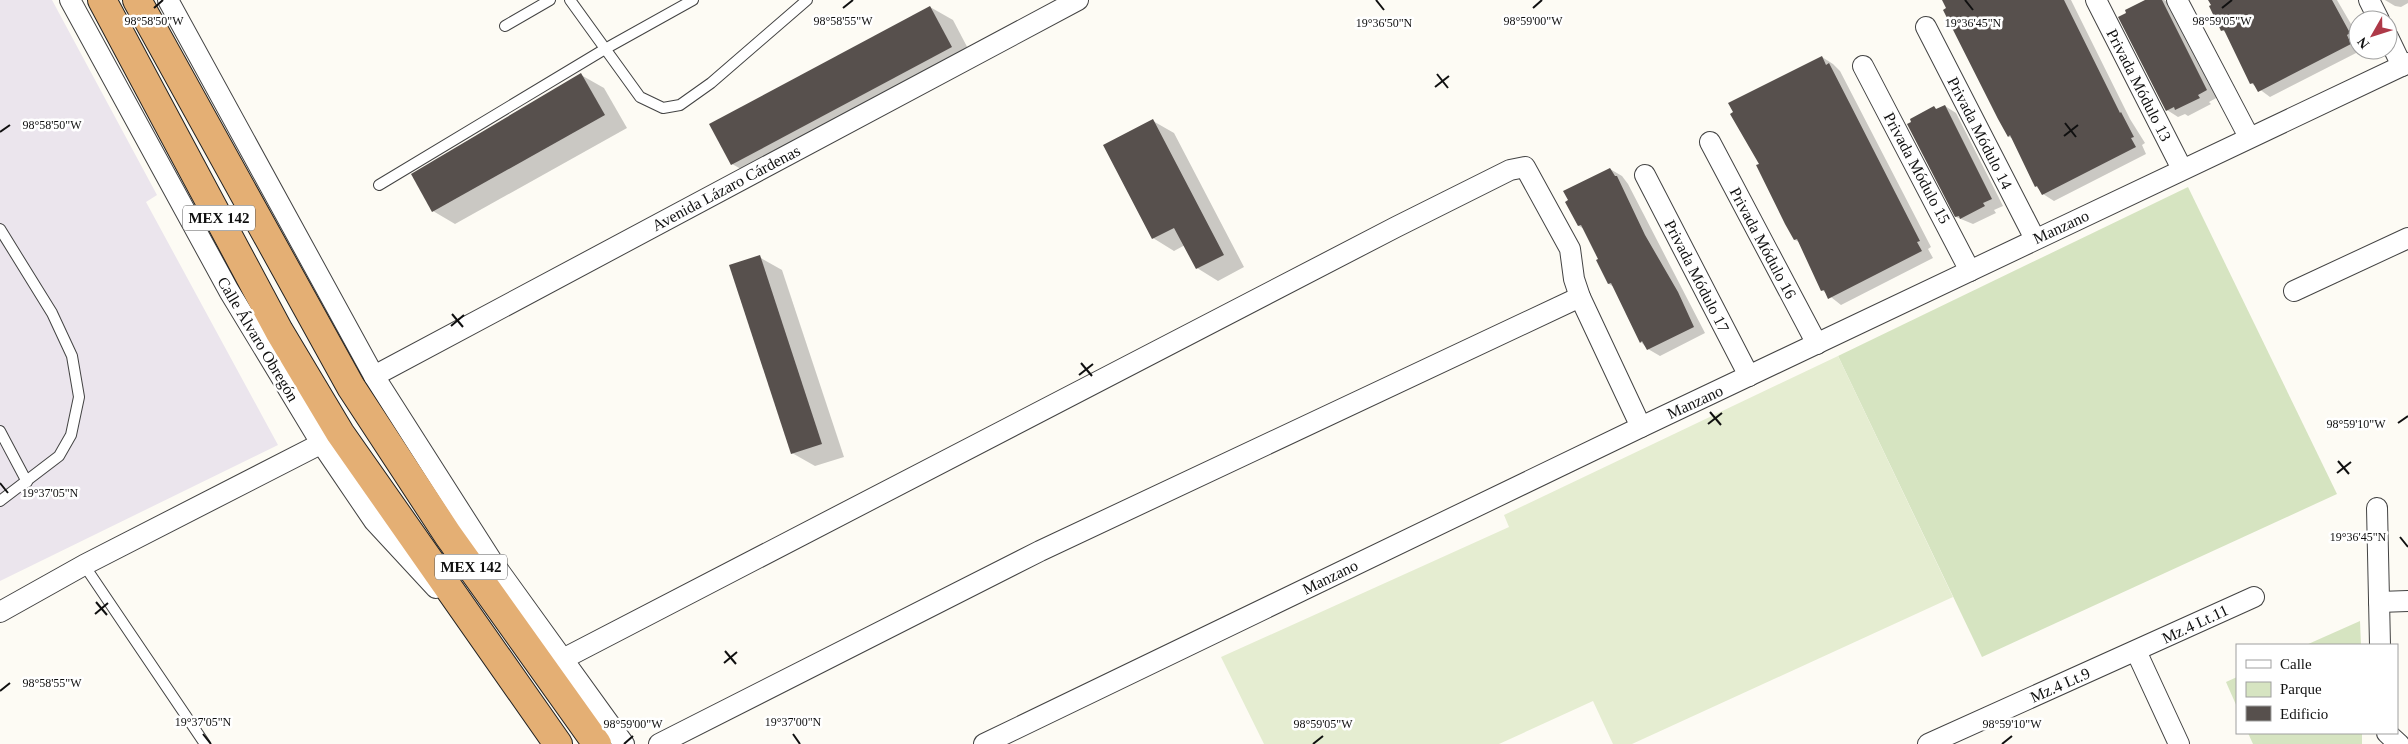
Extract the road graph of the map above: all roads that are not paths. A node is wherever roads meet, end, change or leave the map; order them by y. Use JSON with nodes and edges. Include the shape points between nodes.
{"nodes":[{"id":1,"x":70,"y":0,"type":"edge"},
{"id":2,"x":102,"y":0,"type":"edge"},
{"id":3,"x":136,"y":0,"type":"edge"},
{"id":4,"x":168,"y":0,"type":"edge"},
{"id":5,"x":550,"y":0,"type":"edge"},
{"id":6,"x":570,"y":0,"type":"edge"},
{"id":7,"x":693,"y":0,"type":"edge"},
{"id":8,"x":808,"y":0,"type":"edge"},
{"id":9,"x":1078,"y":0,"type":"edge"},
{"id":10,"x":2096,"y":0,"type":"edge"},
{"id":11,"x":2177,"y":0,"type":"edge"},
{"id":12,"x":505,"y":26,"type":"dead end"},
{"id":13,"x":1926,"y":27,"type":"dead end"},
{"id":14,"x":605,"y":49,"type":"junction"},
{"id":15,"x":2398,"y":54,"type":"edge"},
{"id":16,"x":2405,"y":65,"type":"edge"},
{"id":17,"x":1863,"y":66,"type":"dead end"},
{"id":18,"x":2249,"y":137,"type":"junction"},
{"id":19,"x":1710,"y":142,"type":"dead end"},
{"id":20,"x":2182,"y":169,"type":"junction"},
{"id":21,"x":1645,"y":175,"type":"dead end"},
{"id":22,"x":379,"y":186,"type":"dead end"},
{"id":23,"x":0,"y":228,"type":"edge"},
{"id":24,"x":2408,"y":238,"type":"edge"},
{"id":25,"x":2035,"y":239,"type":"junction"},
{"id":26,"x":1970,"y":271,"type":"junction"},
{"id":27,"x":2294,"y":291,"type":"dead end"},
{"id":28,"x":1580,"y":297,"type":"junction"},
{"id":29,"x":1817,"y":344,"type":"junction"},
{"id":30,"x":374,"y":376,"type":"junction"},
{"id":31,"x":1749,"y":376,"type":"junction"},
{"id":32,"x":1641,"y":427,"type":"junction"},
{"id":33,"x":0,"y":431,"type":"edge"},
{"id":34,"x":331,"y":438,"type":"junction"},
{"id":35,"x":27,"y":482,"type":"junction"},
{"id":36,"x":0,"y":501,"type":"edge"},
{"id":37,"x":2377,"y":508,"type":"dead end"},
{"id":38,"x":84,"y":564,"type":"junction"},
{"id":39,"x":2254,"y":597,"type":"dead end"},
{"id":40,"x":2408,"y":601,"type":"edge"},
{"id":41,"x":2379,"y":602,"type":"junction"},
{"id":42,"x":0,"y":612,"type":"edge"},
{"id":43,"x":2380,"y":644,"type":"edge"},
{"id":44,"x":2136,"y":651,"type":"junction"},
{"id":45,"x":561,"y":660,"type":"junction"},
{"id":46,"x":2388,"y":734,"type":"edge"},
{"id":47,"x":205,"y":744,"type":"edge"},
{"id":48,"x":558,"y":744,"type":"edge"},
{"id":49,"x":597,"y":744,"type":"edge"},
{"id":50,"x":624,"y":744,"type":"edge"},
{"id":51,"x":659,"y":744,"type":"edge"},
{"id":52,"x":984,"y":744,"type":"edge"},
{"id":53,"x":1928,"y":744,"type":"edge"},
{"id":54,"x":2179,"y":744,"type":"edge"},
{"id":55,"x":2399,"y":744,"type":"edge"}],
"edges":[{"from":1,"to":34,"type":"street","name":"Calle Álvaro Obregón","via":[[229,291]]},
{"from":2,"to":34,"type":"highway","number":"MEX 142","via":[[280,331]]},
{"from":3,"to":49,"type":"highway","number":"MEX 142","via":[[351,387],[448,535]]},
{"from":4,"to":30,"type":"street"},
{"from":5,"to":12,"type":"lane"},
{"from":6,"to":14,"type":"lane"},
{"from":7,"to":14,"type":"lane"},
{"from":8,"to":14,"type":"lane","via":[[711,83],[680,105],[663,108],[640,97]]},
{"from":9,"to":30,"type":"street","name":"Avenida Lázaro Cárdenas"},
{"from":10,"to":20,"type":"street","name":"Privada Módulo 13"},
{"from":11,"to":18,"type":"street"},
{"from":13,"to":25,"type":"street","name":"Privada Módulo 14"},
{"from":14,"to":22,"type":"lane"},
{"from":15,"to":16,"type":"street"},
{"from":16,"to":18,"type":"street","name":"Manzano"},
{"from":17,"to":26,"type":"street","name":"Privada Módulo 15"},
{"from":18,"to":20,"type":"street","name":"Manzano"},
{"from":19,"to":29,"type":"street","name":"Privada Módulo 16"},
{"from":20,"to":25,"type":"street","name":"Manzano"},
{"from":21,"to":31,"type":"street","name":"Privada Módulo 17"},
{"from":23,"to":35,"type":"lane","via":[[52,314],[72,356],[80,397],[71,435],[59,456]]},
{"from":24,"to":27,"type":"street"},
{"from":25,"to":26,"type":"street","name":"Manzano"},
{"from":26,"to":29,"type":"street","name":"Manzano"},
{"from":28,"to":32,"type":"street"},
{"from":28,"to":45,"type":"street","via":[[1570,248],[1531,176],[1525,167],[1510,170]]},
{"from":28,"to":51,"type":"street","via":[[1040,551]]},
{"from":29,"to":31,"type":"street","name":"Manzano"},
{"from":30,"to":45,"type":"street","via":[[492,561]]},
{"from":31,"to":32,"type":"street","name":"Manzano"},
{"from":32,"to":52,"type":"street","name":"Manzano"},
{"from":33,"to":35,"type":"lane"},
{"from":34,"to":38,"type":"street"},
{"from":34,"to":48,"type":"highway","number":"MEX 142","via":[[492,647]]},
{"from":35,"to":36,"type":"lane"},
{"from":37,"to":41,"type":"street"},
{"from":38,"to":42,"type":"street"},
{"from":38,"to":47,"type":"lane"},
{"from":39,"to":44,"type":"street","name":"Mz.4 Lt.11"},
{"from":40,"to":41,"type":"street"},
{"from":41,"to":43,"type":"street"},
{"from":44,"to":53,"type":"street","name":"Mz.4 Lt.9"},
{"from":44,"to":54,"type":"street"},
{"from":45,"to":50,"type":"street"},
{"from":46,"to":55,"type":"street"}]}
